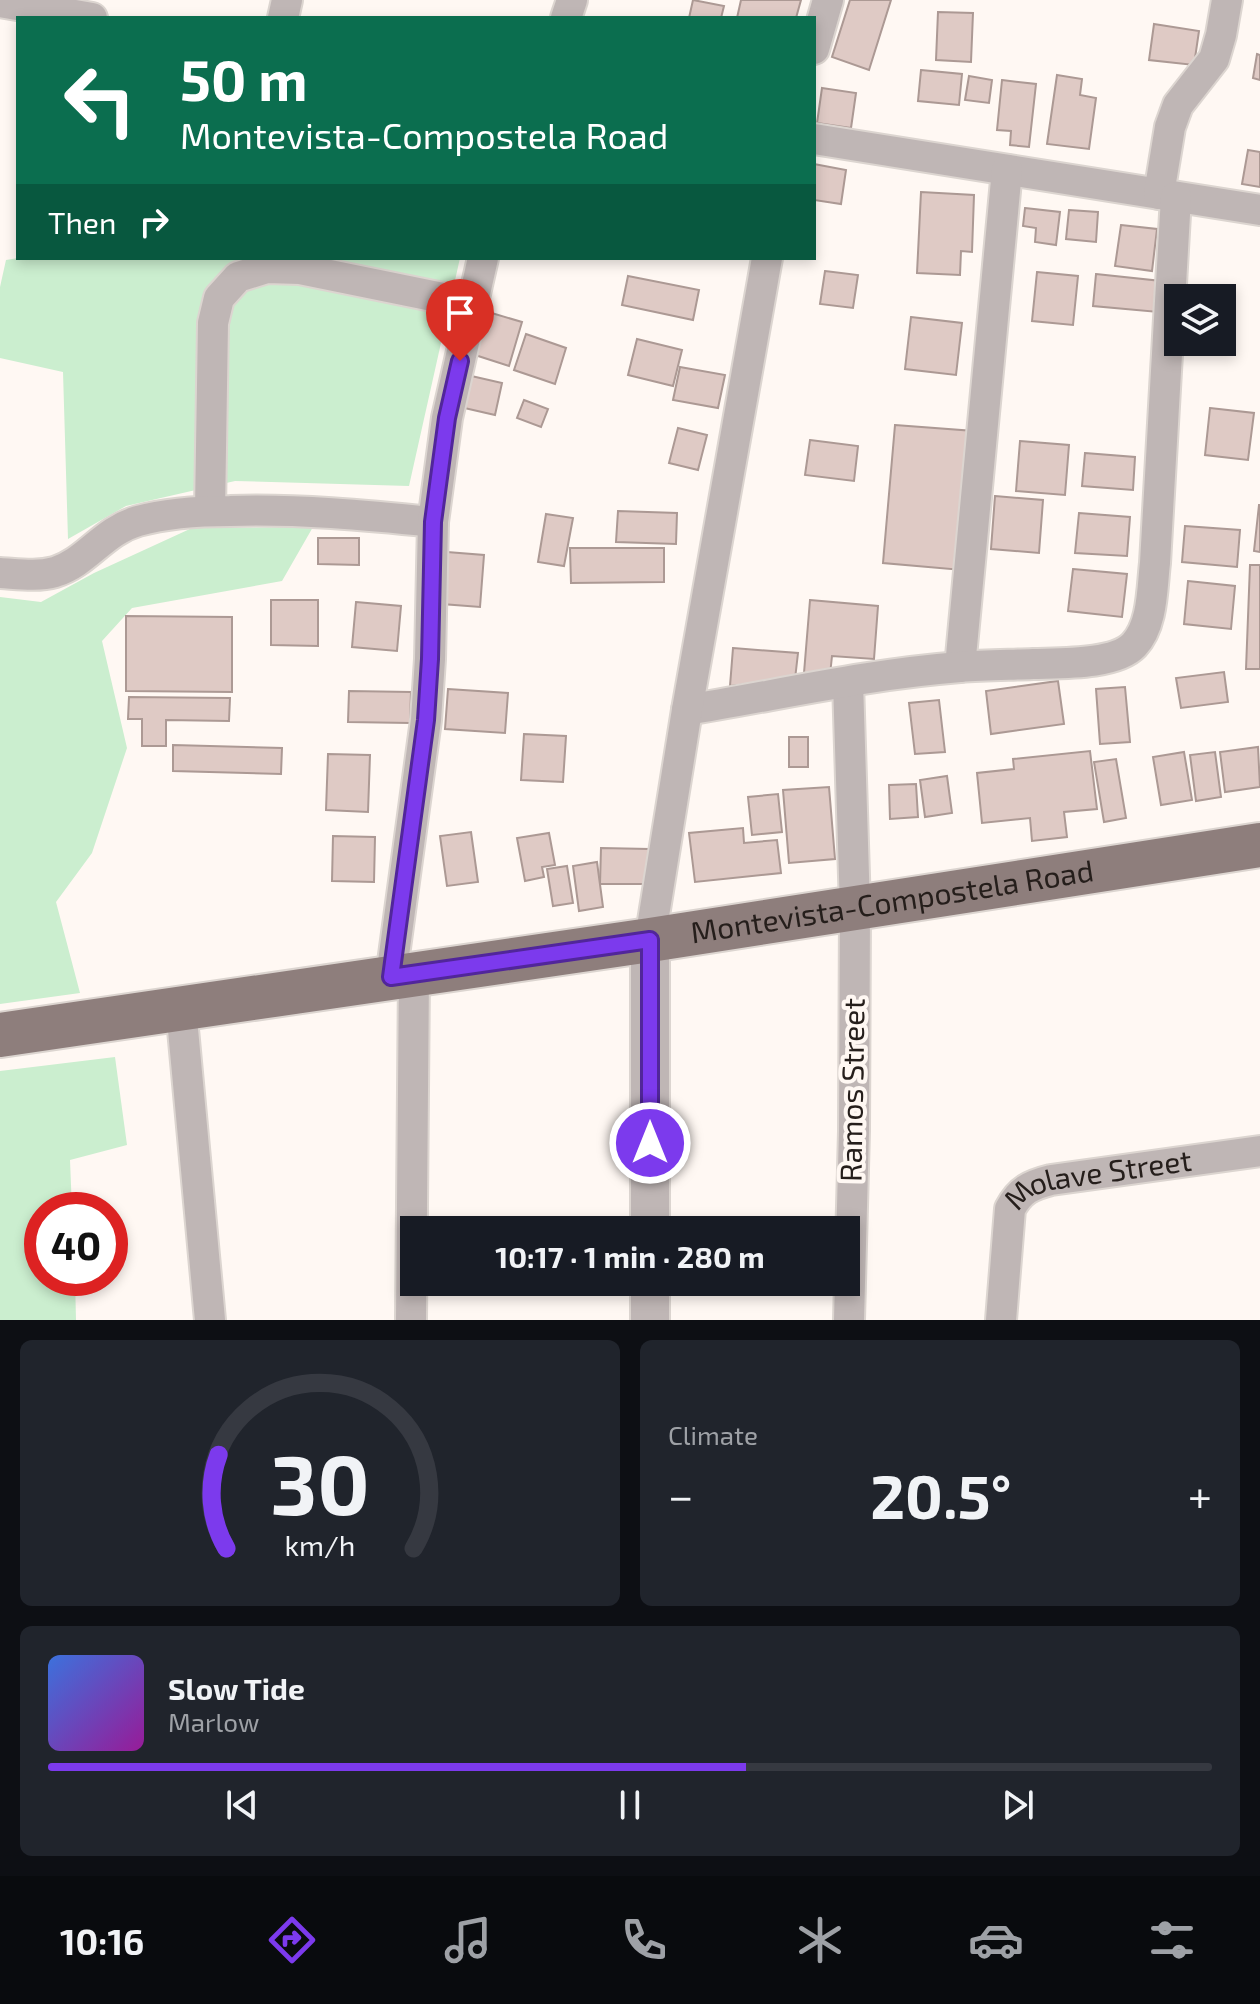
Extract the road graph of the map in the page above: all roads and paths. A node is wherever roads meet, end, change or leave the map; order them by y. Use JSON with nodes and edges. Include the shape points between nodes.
{"nodes":[{"id":1,"x":828,"y":0,"type":"edge"},
{"id":2,"x":1227,"y":0,"type":"edge"},
{"id":3,"x":0,"y":2,"type":"edge"},
{"id":4,"x":80,"y":16,"type":"edge"},
{"id":5,"x":816,"y":42,"type":"edge"},
{"id":6,"x":816,"y":139,"type":"edge"},
{"id":7,"x":1007,"y":170,"type":"junction"},
{"id":8,"x":1168,"y":196,"type":"junction"},
{"id":9,"x":1260,"y":210,"type":"edge"},
{"id":10,"x":483,"y":260,"type":"edge"},
{"id":11,"x":767,"y":260,"type":"edge"},
{"id":12,"x":472,"y":304,"type":"junction"},
{"id":13,"x":210,"y":511,"type":"junction"},
{"id":14,"x":433,"y":522,"type":"junction"},
{"id":15,"x":0,"y":573,"type":"edge"},
{"id":16,"x":960,"y":667,"type":"junction"},
{"id":17,"x":848,"y":682,"type":"junction"},
{"id":18,"x":687,"y":710,"type":"junction"},
{"id":19,"x":1260,"y":845,"type":"edge"},
{"id":20,"x":855,"y":908,"type":"junction"},
{"id":21,"x":650,"y":940,"type":"junction"},
{"id":22,"x":403,"y":976,"type":"junction"},
{"id":23,"x":181,"y":1008,"type":"junction"},
{"id":24,"x":0,"y":1035,"type":"edge"},
{"id":25,"x":1260,"y":1151,"type":"edge"},
{"id":26,"x":650,"y":1216,"type":"edge"},
{"id":27,"x":650,"y":1296,"type":"edge"},
{"id":28,"x":210,"y":1320,"type":"edge"},
{"id":29,"x":411,"y":1320,"type":"edge"},
{"id":30,"x":650,"y":1320,"type":"edge"},
{"id":31,"x":849,"y":1320,"type":"edge"},
{"id":32,"x":1001,"y":1320,"type":"edge"}],
"edges":[{"from":1,"to":5,"type":"street"},
{"from":2,"to":8,"type":"street","via":[[1214,59],[1178,105],[1170,127]]},
{"from":3,"to":4,"type":"street"},
{"from":6,"to":7,"type":"street"},
{"from":7,"to":8,"type":"street"},
{"from":7,"to":16,"type":"street"},
{"from":8,"to":9,"type":"street"},
{"from":8,"to":16,"type":"street","via":[[1155,563],[1145,624],[1135,644],[1098,660]]},
{"from":10,"to":12,"type":"street"},
{"from":11,"to":18,"type":"street"},
{"from":12,"to":13,"type":"street","via":[[300,269],[267,268],[238,277],[219,298],[213,323]]},
{"from":12,"to":14,"type":"street","via":[[447,418]]},
{"from":13,"to":14,"type":"street","via":[[319,510]]},
{"from":13,"to":15,"type":"street","via":[[138,521],[52,573]]},
{"from":14,"to":22,"type":"street","via":[[426,720]]},
{"from":16,"to":17,"type":"street"},
{"from":17,"to":18,"type":"street"},
{"from":17,"to":20,"type":"street","name":"Ramos Street"},
{"from":18,"to":21,"type":"street"},
{"from":19,"to":20,"type":"main road","name":"Montevista-Compostela Road"},
{"from":20,"to":21,"type":"main road","name":"Montevista-Compostela Road"},
{"from":20,"to":31,"type":"street","name":"Ramos Street"},
{"from":21,"to":22,"type":"main road","name":"Montevista-Compostela Road"},
{"from":21,"to":26,"type":"street"},
{"from":22,"to":23,"type":"main road","name":"Montevista-Compostela Road"},
{"from":22,"to":29,"type":"street"},
{"from":23,"to":24,"type":"main road","name":"Montevista-Compostela Road"},
{"from":23,"to":28,"type":"street"},
{"from":25,"to":32,"type":"street","name":"Molave Street","via":[[1031,1185],[1010,1209]]},
{"from":27,"to":30,"type":"street"}]}
